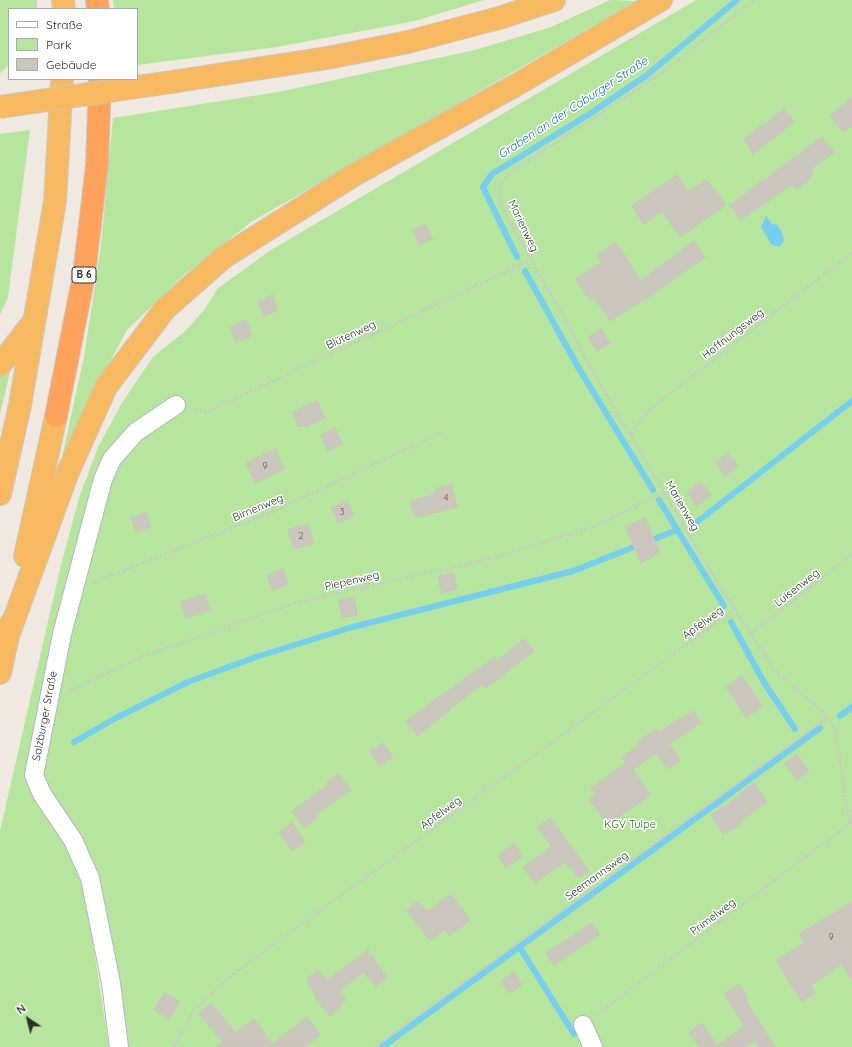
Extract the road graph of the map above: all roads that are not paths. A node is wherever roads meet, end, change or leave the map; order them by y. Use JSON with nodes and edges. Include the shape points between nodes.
{"nodes":[{"id":1,"x":554,"y":0,"type":"edge"},
{"id":2,"x":661,"y":0,"type":"edge"},
{"id":3,"x":62,"y":80,"type":"edge"},
{"id":4,"x":100,"y":80,"type":"edge"},
{"id":5,"x":0,"y":107,"type":"edge"},
{"id":6,"x":36,"y":319,"type":"junction"},
{"id":7,"x":0,"y":365,"type":"edge"},
{"id":8,"x":176,"y":405,"type":"road end"},
{"id":9,"x":0,"y":494,"type":"edge"},
{"id":10,"x":8,"y":636,"type":"junction"},
{"id":11,"x":0,"y":673,"type":"edge"},
{"id":12,"x":583,"y":1025,"type":"road end"},
{"id":13,"x":119,"y":1047,"type":"edge"},
{"id":14,"x":593,"y":1047,"type":"edge"}],
"edges":[{"from":1,"to":5,"type":"highway","bridge":true,"via":[[499,18],[408,42],[327,58]]},
{"from":2,"to":10,"type":"highway","via":[[516,85],[354,174],[224,257],[164,309],[106,387],[68,472]]},
{"from":3,"to":6,"type":"highway","via":[[55,201]]},
{"from":4,"to":10,"type":"highway","number":"B 6","via":[[97,165],[84,275]]},
{"from":6,"to":7,"type":"highway"},
{"from":6,"to":9,"type":"highway"},
{"from":8,"to":13,"type":"street","name":"Salzburger Straße","via":[[136,432],[112,458],[103,479],[62,634],[34,775],[42,794],[73,840],[90,878],[111,983]]},
{"from":10,"to":11,"type":"highway","number":"B 6"},
{"from":12,"to":14,"type":"street"}]}
